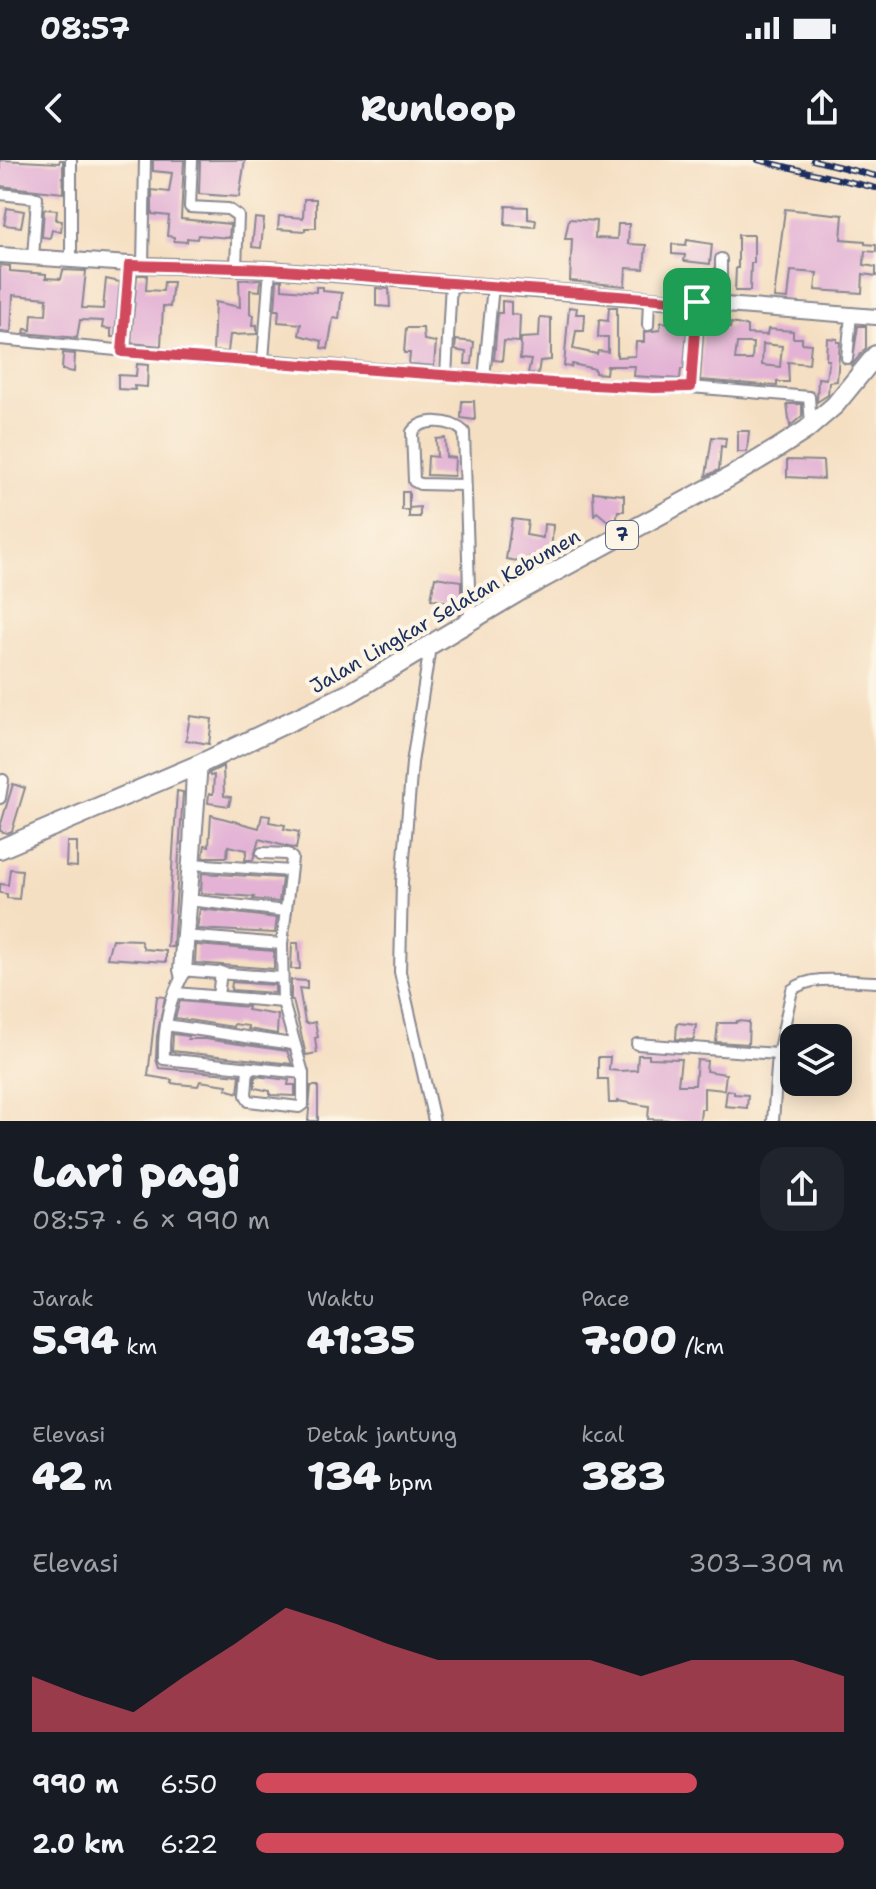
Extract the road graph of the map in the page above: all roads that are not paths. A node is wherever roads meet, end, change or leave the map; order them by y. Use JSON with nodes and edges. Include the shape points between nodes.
{"nodes":[{"id":1,"x":71,"y":160,"type":"edge"},
{"id":2,"x":145,"y":160,"type":"edge"},
{"id":3,"x":192,"y":160,"type":"edge"},
{"id":4,"x":0,"y":194,"type":"edge"},
{"id":5,"x":0,"y":255,"type":"edge"},
{"id":6,"x":33,"y":258,"type":"junction"},
{"id":7,"x":721,"y":259,"type":"dead end"},
{"id":8,"x":71,"y":261,"type":"junction"},
{"id":9,"x":136,"y":265,"type":"junction"},
{"id":10,"x":236,"y":267,"type":"junction"},
{"id":11,"x":270,"y":269,"type":"junction"},
{"id":12,"x":451,"y":282,"type":"junction"},
{"id":13,"x":493,"y":286,"type":"junction"},
{"id":14,"x":649,"y":299,"type":"junction"},
{"id":15,"x":697,"y":302,"type":"junction"},
{"id":16,"x":721,"y":305,"type":"junction"},
{"id":17,"x":851,"y":315,"type":"junction"},
{"id":18,"x":876,"y":317,"type":"edge"},
{"id":19,"x":648,"y":325,"type":"dead end"},
{"id":20,"x":0,"y":339,"type":"edge"},
{"id":21,"x":122,"y":352,"type":"junction"},
{"id":22,"x":876,"y":355,"type":"edge"},
{"id":23,"x":847,"y":358,"type":"dead end"},
{"id":24,"x":263,"y":360,"type":"junction"},
{"id":25,"x":446,"y":376,"type":"junction"},
{"id":26,"x":484,"y":378,"type":"junction"},
{"id":27,"x":691,"y":387,"type":"junction"},
{"id":28,"x":811,"y":425,"type":"junction"},
{"id":29,"x":464,"y":485,"type":"junction"},
{"id":30,"x":470,"y":619,"type":"junction"},
{"id":31,"x":430,"y":647,"type":"junction"},
{"id":32,"x":197,"y":765,"type":"junction"},
{"id":33,"x":3,"y":780,"type":"dead end"},
{"id":34,"x":0,"y":798,"type":"edge"},
{"id":35,"x":0,"y":849,"type":"edge"},
{"id":36,"x":262,"y":853,"type":"dead end"},
{"id":37,"x":192,"y":864,"type":"junction"},
{"id":38,"x":290,"y":871,"type":"junction"},
{"id":39,"x":189,"y":900,"type":"junction"},
{"id":40,"x":286,"y":911,"type":"junction"},
{"id":41,"x":187,"y":936,"type":"junction"},
{"id":42,"x":282,"y":944,"type":"junction"},
{"id":43,"x":221,"y":972,"type":"junction"},
{"id":44,"x":182,"y":973,"type":"junction"},
{"id":45,"x":282,"y":978,"type":"junction"},
{"id":46,"x":876,"y":982,"type":"edge"},
{"id":47,"x":176,"y":993,"type":"junction"},
{"id":48,"x":218,"y":996,"type":"junction"},
{"id":49,"x":283,"y":1002,"type":"junction"},
{"id":50,"x":166,"y":1025,"type":"junction"},
{"id":51,"x":292,"y":1044,"type":"junction"},
{"id":52,"x":637,"y":1044,"type":"dead end"},
{"id":53,"x":778,"y":1054,"type":"junction"},
{"id":54,"x":248,"y":1069,"type":"junction"},
{"id":55,"x":303,"y":1073,"type":"junction"},
{"id":56,"x":434,"y":1121,"type":"edge"},
{"id":57,"x":773,"y":1121,"type":"edge"}],
"edges":[{"from":1,"to":8,"type":"street"},
{"from":2,"to":9,"type":"street"},
{"from":3,"to":10,"type":"street","via":[[190,207],[228,209],[238,216]]},
{"from":4,"to":6,"type":"street","via":[[37,198]]},
{"from":5,"to":6,"type":"main road"},
{"from":6,"to":8,"type":"main road"},
{"from":7,"to":16,"type":"street"},
{"from":8,"to":9,"type":"main road"},
{"from":9,"to":10,"type":"main road"},
{"from":9,"to":21,"type":"street"},
{"from":10,"to":11,"type":"main road"},
{"from":11,"to":12,"type":"main road"},
{"from":11,"to":24,"type":"street"},
{"from":12,"to":13,"type":"main road"},
{"from":12,"to":25,"type":"street"},
{"from":13,"to":14,"type":"main road"},
{"from":13,"to":26,"type":"street"},
{"from":14,"to":15,"type":"main road"},
{"from":14,"to":19,"type":"street"},
{"from":15,"to":16,"type":"main road"},
{"from":15,"to":27,"type":"street"},
{"from":16,"to":17,"type":"main road"},
{"from":17,"to":18,"type":"main road"},
{"from":17,"to":23,"type":"street"},
{"from":20,"to":21,"type":"street"},
{"from":21,"to":24,"type":"street"},
{"from":22,"to":28,"type":"highway","name":"Jalan Lingkar Selatan Kebumen","number":"7"},
{"from":24,"to":25,"type":"street"},
{"from":25,"to":26,"type":"street"},
{"from":26,"to":27,"type":"street"},
{"from":27,"to":28,"type":"street","via":[[809,397]]},
{"from":28,"to":30,"type":"highway","name":"Jalan Lingkar Selatan Kebumen","number":"7","via":[[730,477]]},
{"from":29,"to":29,"type":"street","via":[[464,432],[453,423],[416,426],[414,481]]},
{"from":29,"to":30,"type":"street"},
{"from":30,"to":31,"type":"highway","name":"Jalan Lingkar Selatan Kebumen","number":"7"},
{"from":31,"to":32,"type":"highway","name":"Jalan Lingkar Selatan Kebumen","number":"7","via":[[350,693]]},
{"from":31,"to":56,"type":"street","via":[[412,763],[400,972]]},
{"from":32,"to":35,"type":"highway","name":"Jalan Lingkar Selatan Kebumen","number":"7"},
{"from":32,"to":37,"type":"street"},
{"from":33,"to":34,"type":"street"},
{"from":36,"to":38,"type":"street","via":[[291,856]]},
{"from":37,"to":38,"type":"street"},
{"from":37,"to":39,"type":"street"},
{"from":38,"to":40,"type":"street"},
{"from":39,"to":40,"type":"street"},
{"from":39,"to":41,"type":"street"},
{"from":40,"to":42,"type":"street"},
{"from":41,"to":42,"type":"street"},
{"from":41,"to":44,"type":"street"},
{"from":42,"to":45,"type":"street"},
{"from":43,"to":44,"type":"street"},
{"from":43,"to":45,"type":"street"},
{"from":43,"to":48,"type":"street"},
{"from":44,"to":47,"type":"street"},
{"from":45,"to":49,"type":"street"},
{"from":46,"to":53,"type":"street","via":[[817,980],[798,985],[792,990]]},
{"from":47,"to":48,"type":"street"},
{"from":47,"to":50,"type":"street"},
{"from":48,"to":49,"type":"street"},
{"from":49,"to":51,"type":"street"},
{"from":50,"to":51,"type":"street"},
{"from":50,"to":54,"type":"street","via":[[164,1059]]},
{"from":51,"to":55,"type":"street"},
{"from":52,"to":53,"type":"street"},
{"from":53,"to":57,"type":"street"},
{"from":54,"to":55,"type":"street"},
{"from":54,"to":55,"type":"street","via":[[249,1101],[299,1107]]}]}
